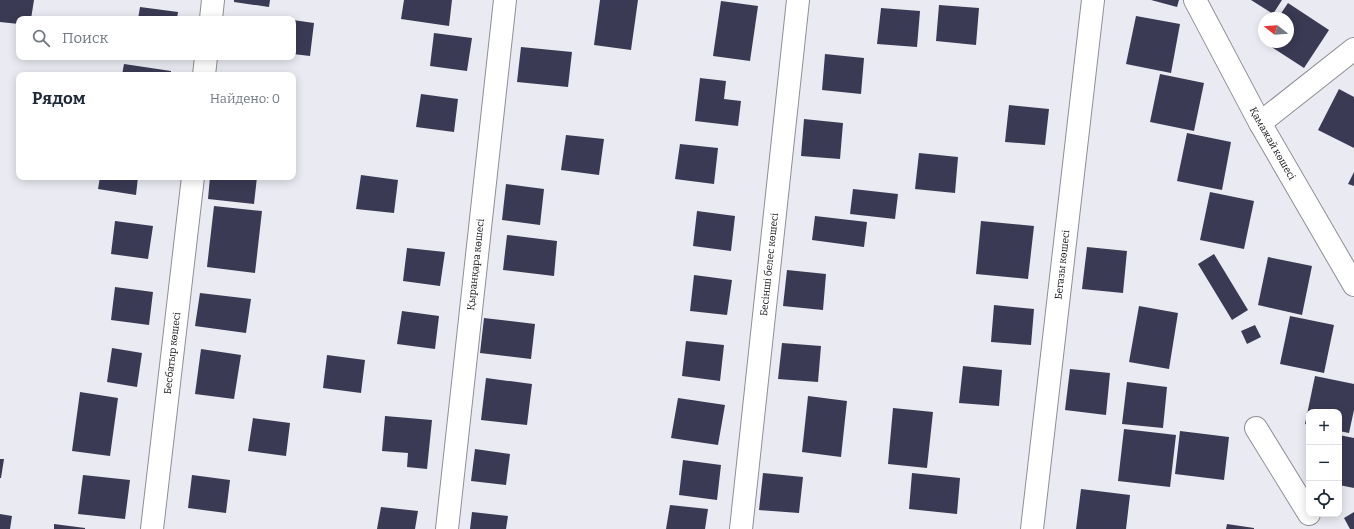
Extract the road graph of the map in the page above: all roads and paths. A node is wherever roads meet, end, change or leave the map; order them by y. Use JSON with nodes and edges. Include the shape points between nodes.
{"nodes":[{"id":1,"x":213,"y":0,"type":"edge"},
{"id":2,"x":505,"y":0,"type":"edge"},
{"id":3,"x":798,"y":0,"type":"edge"},
{"id":4,"x":1093,"y":0,"type":"edge"},
{"id":5,"x":1196,"y":0,"type":"edge"},
{"id":6,"x":211,"y":16,"type":"edge"},
{"id":7,"x":1354,"y":49,"type":"edge"},
{"id":8,"x":206,"y":60,"type":"edge"},
{"id":9,"x":204,"y":72,"type":"edge"},
{"id":10,"x":1260,"y":123,"type":"junction"},
{"id":11,"x":193,"y":180,"type":"edge"},
{"id":12,"x":1354,"y":285,"type":"edge"},
{"id":13,"x":1256,"y":428,"type":"dead end"},
{"id":14,"x":1306,"y":509,"type":"edge"},
{"id":15,"x":1311,"y":517,"type":"edge"},
{"id":16,"x":152,"y":529,"type":"edge"},
{"id":17,"x":447,"y":529,"type":"edge"},
{"id":18,"x":741,"y":529,"type":"edge"},
{"id":19,"x":1032,"y":529,"type":"edge"},
{"id":20,"x":1318,"y":529,"type":"edge"}],
"edges":[{"from":1,"to":6,"type":"street"},
{"from":2,"to":17,"type":"street","name":"Қыранқара көшесі"},
{"from":3,"to":18,"type":"street","name":"Бесінші белес көшесі"},
{"from":4,"to":19,"type":"street","name":"Бегазы көшесі"},
{"from":5,"to":10,"type":"street","name":"Қамажай көшесі"},
{"from":7,"to":10,"type":"street"},
{"from":8,"to":9,"type":"street"},
{"from":10,"to":12,"type":"street","name":"Қамажай көшесі"},
{"from":11,"to":16,"type":"street","name":"Бесбатыр көшесі"},
{"from":13,"to":14,"type":"street"},
{"from":15,"to":20,"type":"street"}]}
